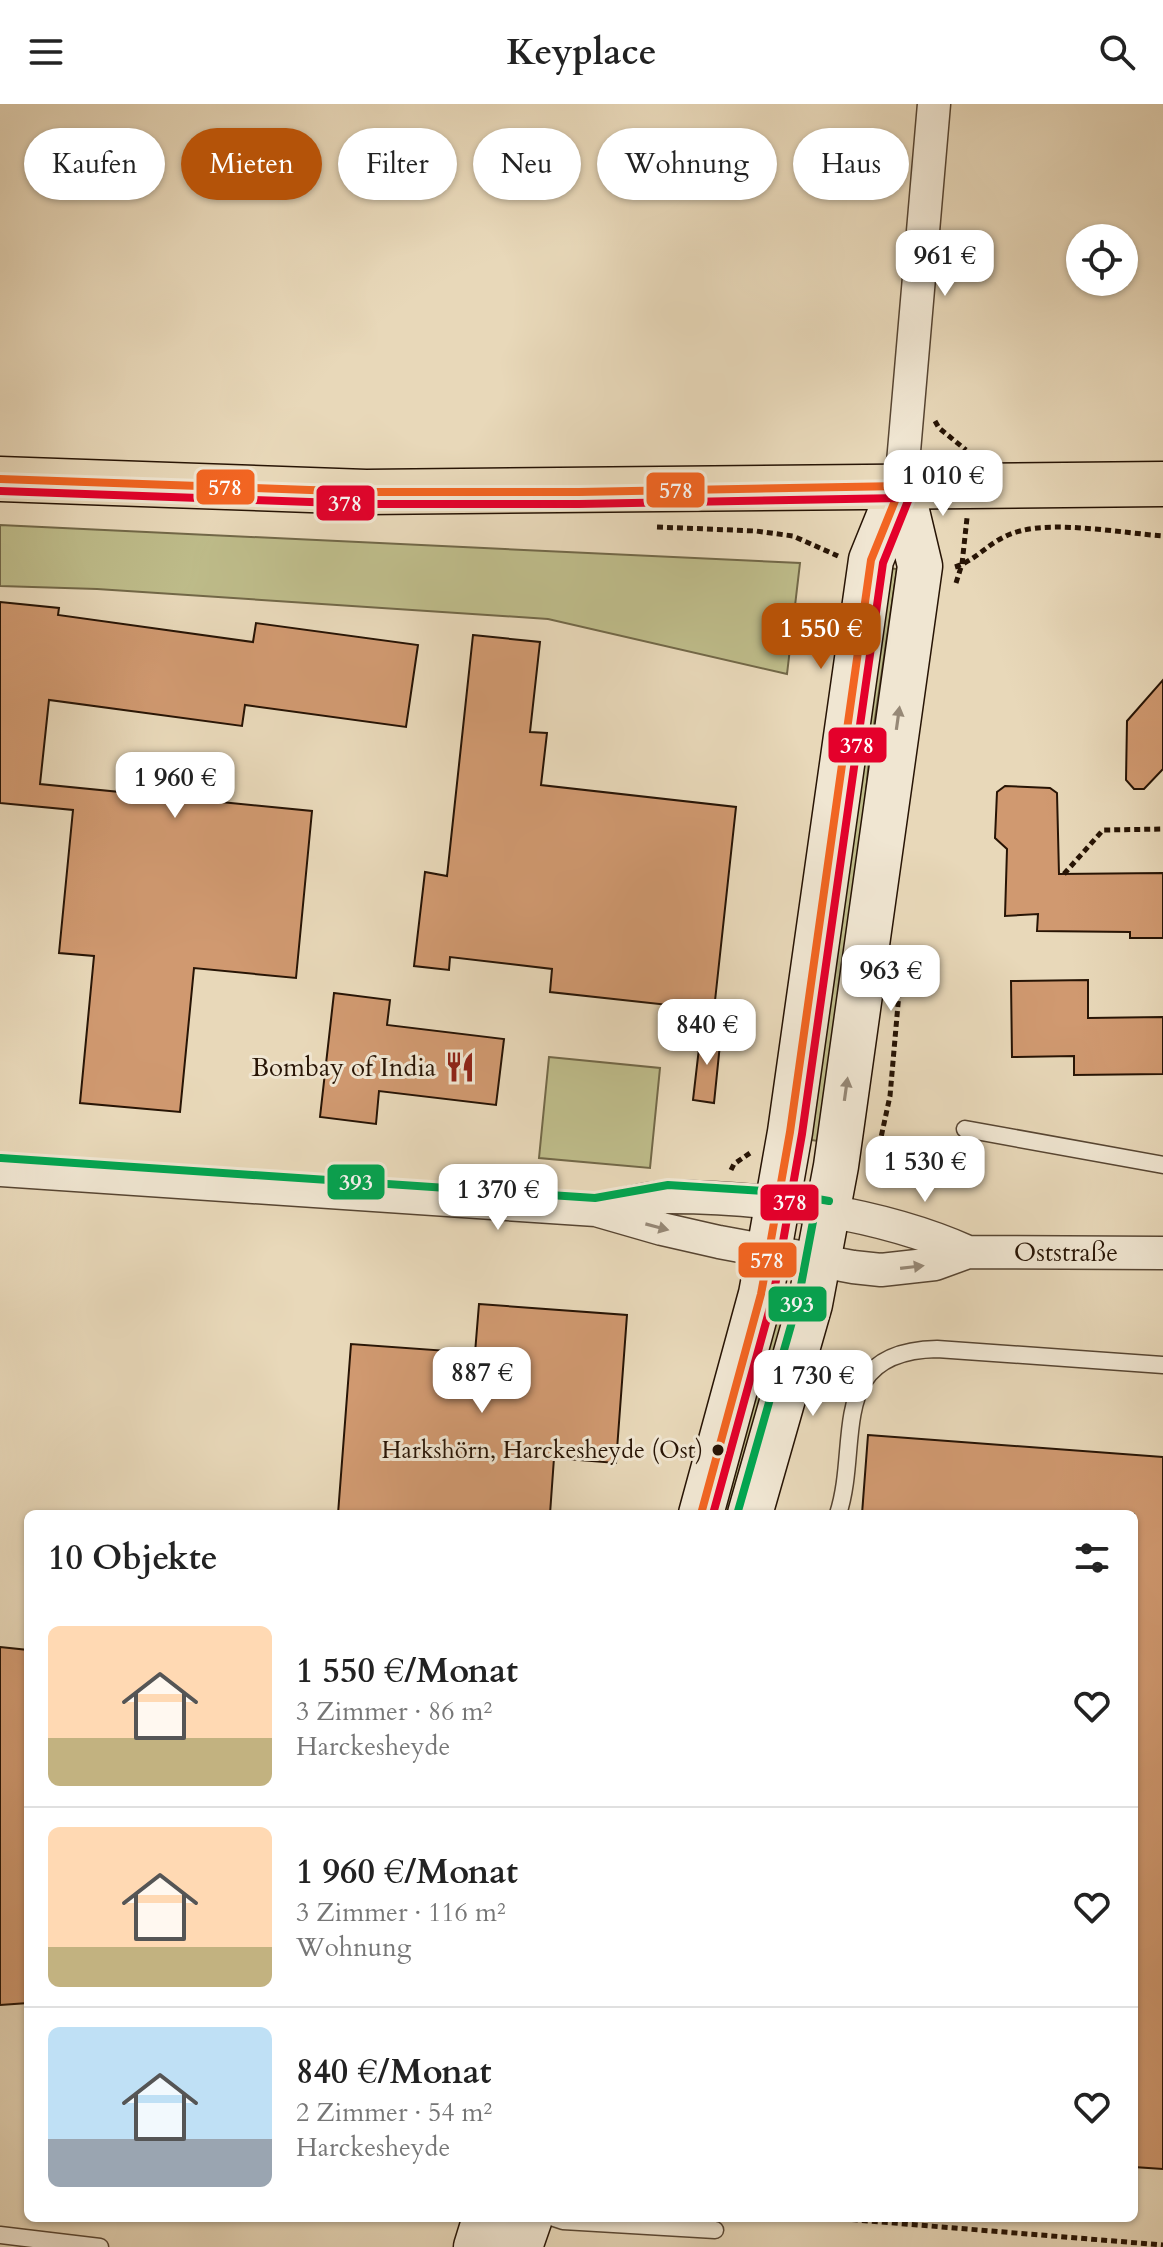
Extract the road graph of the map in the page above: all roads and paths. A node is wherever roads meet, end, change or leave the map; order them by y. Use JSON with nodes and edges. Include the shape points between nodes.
{"nodes":[{"id":1,"x":934,"y":104,"type":"edge"},
{"id":2,"x":910,"y":378,"type":"junction"},
{"id":3,"x":969,"y":453,"type":"dead end"},
{"id":4,"x":0,"y":479,"type":"edge"},
{"id":5,"x":1163,"y":484,"type":"edge"},
{"id":6,"x":901,"y":486,"type":"junction"},
{"id":7,"x":967,"y":528,"type":"dead end"},
{"id":8,"x":1163,"y":536,"type":"edge"},
{"id":9,"x":1163,"y":829,"type":"edge"},
{"id":10,"x":1064,"y":874,"type":"dead end"},
{"id":11,"x":965,"y":1129,"type":"dead end"},
{"id":12,"x":760,"y":1154,"type":"dead end"},
{"id":13,"x":1163,"y":1165,"type":"edge"},
{"id":14,"x":0,"y":1170,"type":"edge"},
{"id":15,"x":726,"y":1177,"type":"dead end"},
{"id":16,"x":778,"y":1204,"type":"junction"},
{"id":17,"x":596,"y":1210,"type":"junction"},
{"id":18,"x":827,"y":1213,"type":"junction"},
{"id":19,"x":769,"y":1251,"type":"junction"},
{"id":20,"x":968,"y":1252,"type":"junction"},
{"id":21,"x":1163,"y":1253,"type":"edge"},
{"id":22,"x":818,"y":1261,"type":"junction"},
{"id":23,"x":1163,"y":1365,"type":"edge"},
{"id":24,"x":702,"y":1510,"type":"edge"},
{"id":25,"x":751,"y":1510,"type":"edge"},
{"id":26,"x":839,"y":1510,"type":"edge"},
{"id":27,"x":484,"y":2222,"type":"edge"},
{"id":28,"x":529,"y":2222,"type":"edge"},
{"id":29,"x":580,"y":2222,"type":"edge"},
{"id":30,"x":881,"y":2222,"type":"edge"},
{"id":31,"x":715,"y":2230,"type":"dead end"},
{"id":32,"x":0,"y":2235,"type":"edge"},
{"id":33,"x":1163,"y":2245,"type":"edge"},
{"id":34,"x":100,"y":2247,"type":"edge"},
{"id":35,"x":476,"y":2247,"type":"edge"},
{"id":36,"x":520,"y":2247,"type":"edge"}],
"edges":[{"from":1,"to":2,"type":"street"},
{"from":2,"to":3,"type":"path","via":[[939,428]]},
{"from":2,"to":6,"type":"street"},
{"from":4,"to":6,"type":"main road","via":[[366,492]]},
{"from":5,"to":6,"type":"main road"},
{"from":6,"to":16,"type":"main road","via":[[871,560]]},
{"from":18,"to":6,"type":"main road","one_way":true,"via":[[920,566]]},
{"from":7,"to":8,"type":"path","via":[[962,564],[996,539],[1022,530],[1089,528]]},
{"from":9,"to":10,"type":"path","via":[[1103,830]]},
{"from":11,"to":13,"type":"lane"},
{"from":12,"to":15,"type":"path","via":[[751,1152]]},
{"from":14,"to":17,"type":"street","name":"Oststraße"},
{"from":16,"to":17,"type":"street","name":"Oststraße","via":[[667,1197]]},
{"from":16,"to":18,"type":"street","name":"Oststraße"},
{"from":16,"to":19,"type":"main road"},
{"from":17,"to":19,"type":"street","name":"Oststraße","one_way":true},
{"from":18,"to":20,"type":"street","name":"Oststraße","via":[[890,1223]]},
{"from":18,"to":22,"type":"main road"},
{"from":19,"to":22,"type":"street","name":"Oststraße"},
{"from":19,"to":24,"type":"main road"},
{"from":20,"to":21,"type":"street","name":"Oststraße"},
{"from":22,"to":20,"type":"street","name":"Oststraße","one_way":true,"via":[[881,1270],[935,1264]]},
{"from":22,"to":25,"type":"main road"},
{"from":23,"to":26,"type":"lane","via":[[937,1349],[897,1356],[869,1375],[853,1404]]},
{"from":27,"to":35,"type":"main road"},
{"from":28,"to":36,"type":"main road"},
{"from":29,"to":31,"type":"lane"},
{"from":30,"to":33,"type":"path"},
{"from":32,"to":34,"type":"lane"}]}
